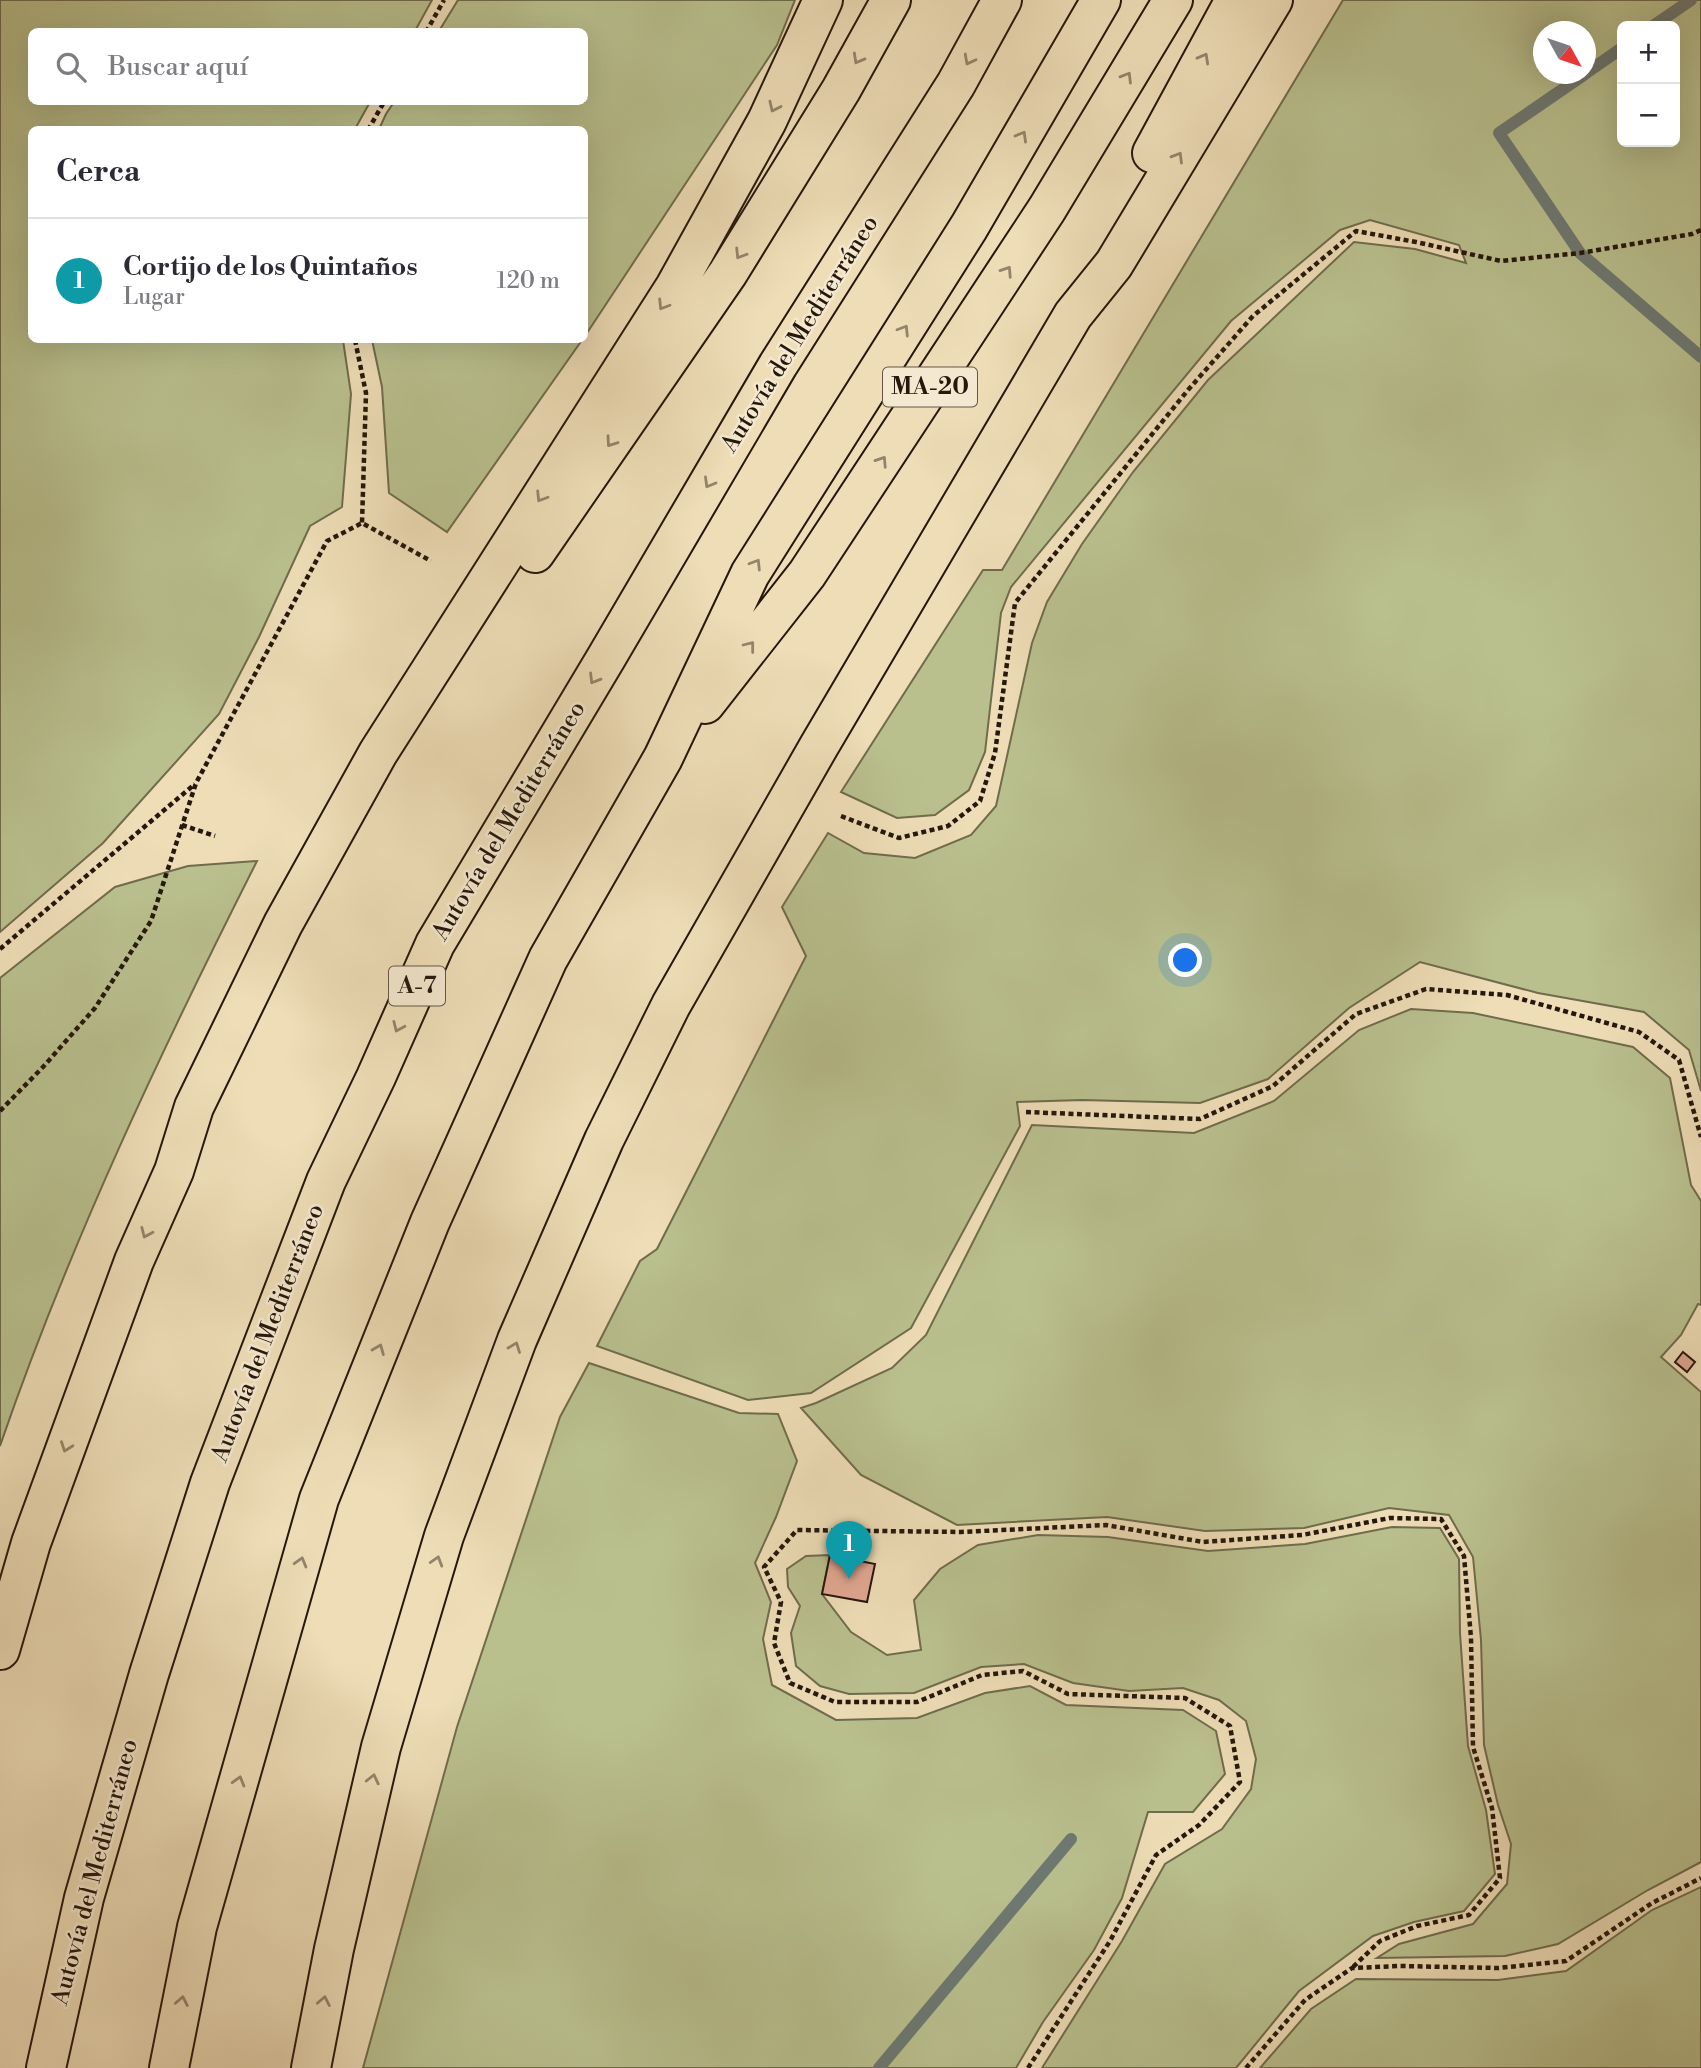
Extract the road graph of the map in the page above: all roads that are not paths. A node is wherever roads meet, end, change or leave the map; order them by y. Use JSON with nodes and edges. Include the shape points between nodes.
{"nodes":[{"id":1,"x":823,"y":0,"type":"edge"},
{"id":2,"x":891,"y":0,"type":"edge"},
{"id":3,"x":1002,"y":0,"type":"edge"},
{"id":4,"x":1101,"y":0,"type":"edge"},
{"id":5,"x":1173,"y":0,"type":"edge"},
{"id":6,"x":1236,"y":0,"type":"edge"},
{"id":7,"x":1273,"y":0,"type":"edge"},
{"id":8,"x":1073,"y":315,"type":"junction"},
{"id":9,"x":663,"y":758,"type":"junction"},
{"id":10,"x":174,"y":1171,"type":"junction"},
{"id":11,"x":0,"y":1650,"type":"edge"},
{"id":12,"x":47,"y":2068,"type":"edge"},
{"id":13,"x":169,"y":2068,"type":"edge"},
{"id":14,"x":311,"y":2068,"type":"edge"}],
"edges":[{"from":1,"to":10,"type":"highway","one_way":true,"via":[[767,121],[675,287],[377,753],[283,925],[194,1107]]},
{"from":2,"to":10,"type":"highway","one_way":true,"via":[[728,273],[526,565],[396,765]]},
{"from":3,"to":12,"type":"highway","name":"Autovía del Mediterráneo","number":"A-7","one_way":true,"via":[[956,84],[778,366],[436,944],[326,1181],[210,1483],[149,1674],[84,1898]]},
{"from":9,"to":4,"type":"highway","one_way":true,"via":[[750,573],[969,227]]},
{"from":9,"to":5,"type":"highway","number":"MA-20","one_way":true,"via":[[807,574],[1047,209]]},
{"from":8,"to":6,"type":"highway","one_way":true,"via":[[1098,251]]},
{"from":8,"to":7,"type":"highway","one_way":true,"via":[[1114,264]]},
{"from":14,"to":8,"type":"highway","one_way":true,"via":[[381,1747],[444,1536],[517,1340],[604,1140],[671,1005]]},
{"from":13,"to":9,"type":"highway","one_way":true,"via":[[197,1927],[319,1499],[430,1222],[548,959]]},
{"from":10,"to":11,"type":"highway","one_way":true,"via":[[134,1261],[31,1543]]}]}
